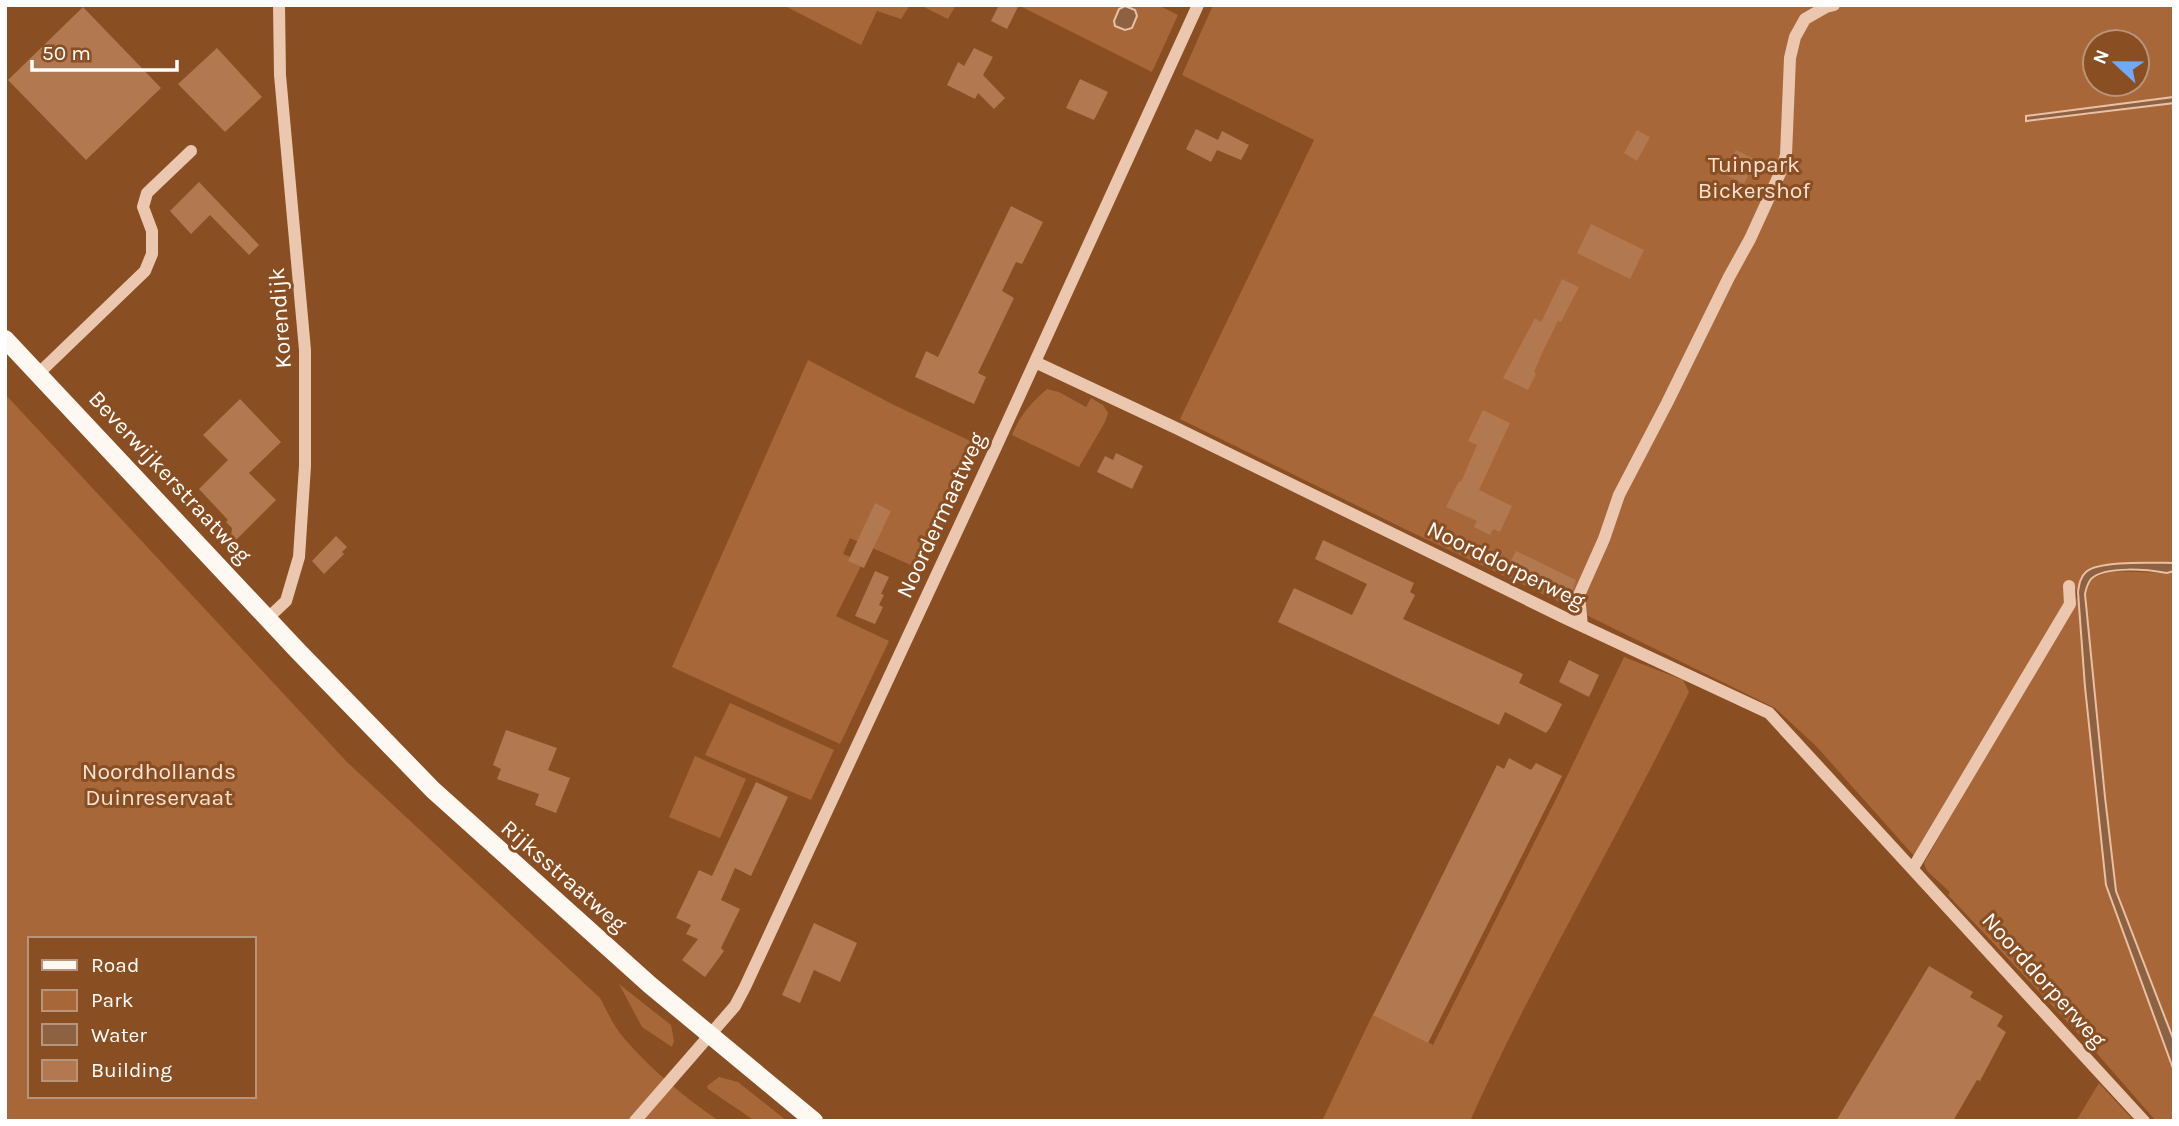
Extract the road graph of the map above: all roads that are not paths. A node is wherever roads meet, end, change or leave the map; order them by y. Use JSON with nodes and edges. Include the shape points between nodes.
{"nodes":[{"id":1,"x":279,"y":5,"type":"edge"},
{"id":2,"x":1198,"y":5,"type":"edge"},
{"id":3,"x":1834,"y":5,"type":"edge"},
{"id":4,"x":191,"y":151,"type":"dead end"},
{"id":5,"x":5,"y":338,"type":"edge"},
{"id":6,"x":1035,"y":362,"type":"junction"},
{"id":7,"x":38,"y":374,"type":"junction"},
{"id":8,"x":2069,"y":586,"type":"dead end"},
{"id":9,"x":268,"y":618,"type":"junction"},
{"id":10,"x":1582,"y":626,"type":"junction"},
{"id":11,"x":297,"y":650,"type":"joint"},
{"id":12,"x":1913,"y":868,"type":"junction"},
{"id":13,"x":711,"y":1035,"type":"junction"},
{"id":14,"x":635,"y":1121,"type":"edge"},
{"id":15,"x":814,"y":1121,"type":"edge"},
{"id":16,"x":2144,"y":1121,"type":"edge"}],
"edges":[{"from":1,"to":9,"type":"street","name":"Korendijk","via":[[280,75],[305,350],[305,466],[299,557],[286,601]]},
{"from":2,"to":6,"type":"street","name":"Noordermaatweg"},
{"from":3,"to":10,"type":"street","via":[[1805,19],[1795,37],[1782,171],[1619,495],[1579,595]]},
{"from":4,"to":7,"type":"street","via":[[147,193],[143,206],[152,231],[152,254],[145,271]]},
{"from":5,"to":7,"type":"main road","name":"Beverwijkerstraatweg"},
{"from":6,"to":10,"type":"street","name":"Noorddorperweg"},
{"from":6,"to":13,"type":"street","name":"Noordermaatweg","via":[[745,987]]},
{"from":7,"to":9,"type":"main road","name":"Beverwijkerstraatweg"},
{"from":8,"to":12,"type":"street","via":[[2070,604]]},
{"from":9,"to":11,"type":"main road","name":"Beverwijkerstraatweg"},
{"from":10,"to":12,"type":"street","name":"Noorddorperweg","via":[[1769,713]]},
{"from":11,"to":13,"type":"main road","name":"Rijksstraatweg","via":[[468,824]]},
{"from":12,"to":16,"type":"street","name":"Noorddorperweg"},
{"from":13,"to":14,"type":"street","name":"Noordermaatweg"},
{"from":13,"to":15,"type":"main road","name":"Rijksstraatweg"}]}
